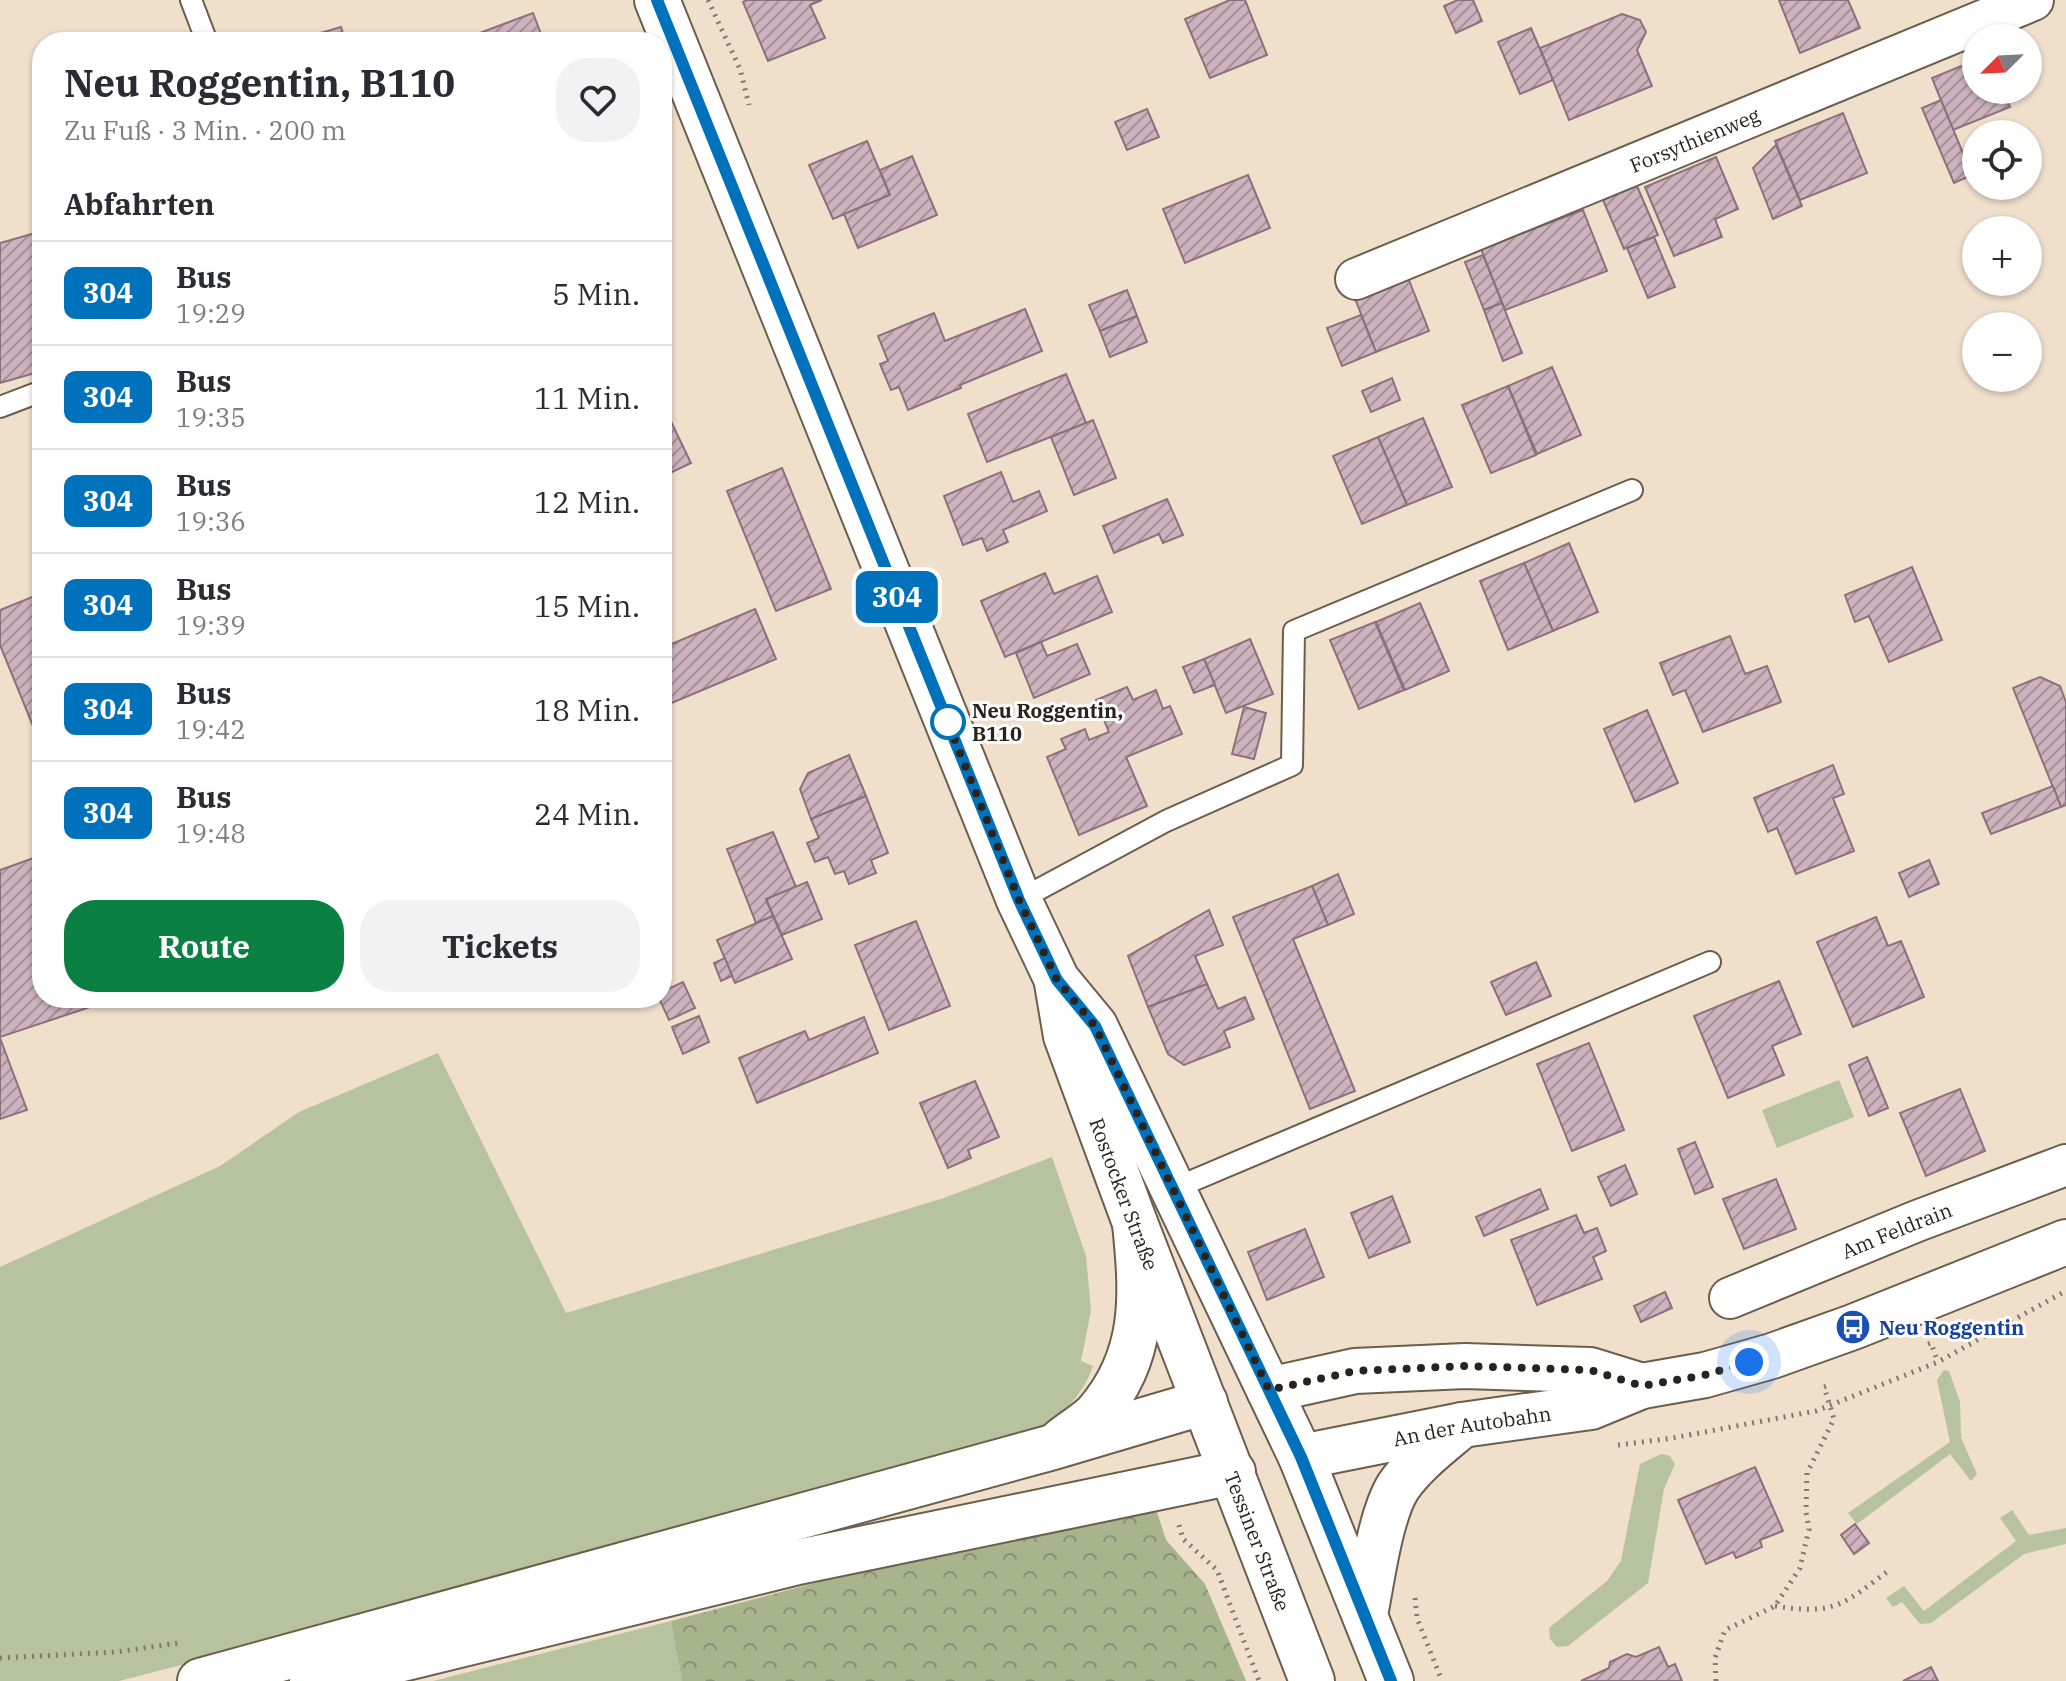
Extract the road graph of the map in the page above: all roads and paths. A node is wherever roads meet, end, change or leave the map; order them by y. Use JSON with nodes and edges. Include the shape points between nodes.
{"nodes":[{"id":1,"x":191,"y":0,"type":"edge"},
{"id":2,"x":657,"y":0,"type":"edge"},
{"id":3,"x":2033,"y":0,"type":"edge"},
{"id":4,"x":203,"y":32,"type":"edge"},
{"id":5,"x":670,"y":32,"type":"edge"},
{"id":6,"x":672,"y":37,"type":"edge"},
{"id":7,"x":1356,"y":279,"type":"dead end"},
{"id":8,"x":32,"y":395,"type":"edge"},
{"id":9,"x":0,"y":407,"type":"edge"},
{"id":10,"x":1632,"y":490,"type":"dead end"},
{"id":11,"x":1019,"y":900,"type":"junction"},
{"id":12,"x":1710,"y":962,"type":"dead end"},
{"id":13,"x":1057,"y":980,"type":"junction"},
{"id":14,"x":2066,"y":1165,"type":"edge"},
{"id":15,"x":1173,"y":1189,"type":"junction"},
{"id":16,"x":1135,"y":1223,"type":"junction"},
{"id":17,"x":2066,"y":1242,"type":"edge"},
{"id":18,"x":1730,"y":1298,"type":"dead end"},
{"id":19,"x":1642,"y":1386,"type":"junction"},
{"id":20,"x":1269,"y":1390,"type":"junction"},
{"id":21,"x":1828,"y":1397,"type":"dead end"},
{"id":22,"x":1205,"y":1402,"type":"junction"},
{"id":23,"x":1462,"y":1425,"type":"junction"},
{"id":24,"x":1053,"y":1447,"type":"junction"},
{"id":25,"x":1301,"y":1457,"type":"junction"},
{"id":26,"x":1233,"y":1472,"type":"junction"},
{"id":27,"x":1183,"y":1539,"type":"dead end"},
{"id":28,"x":1891,"y":1569,"type":"dead end"},
{"id":29,"x":1414,"y":1593,"type":"dead end"},
{"id":30,"x":1775,"y":1606,"type":"junction"},
{"id":31,"x":1365,"y":1615,"type":"junction"},
{"id":32,"x":200,"y":1681,"type":"edge"},
{"id":33,"x":312,"y":1681,"type":"edge"},
{"id":34,"x":1259,"y":1681,"type":"edge"},
{"id":35,"x":1312,"y":1681,"type":"edge"},
{"id":36,"x":1391,"y":1681,"type":"edge"},
{"id":37,"x":1442,"y":1681,"type":"edge"},
{"id":38,"x":1716,"y":1681,"type":"edge"}],
"edges":[{"from":1,"to":4,"type":"lane"},
{"from":2,"to":5,"type":"main road","name":"Rostocker Straße"},
{"from":3,"to":7,"type":"street","name":"Forsythienweg"},
{"from":6,"to":11,"type":"main road","name":"Rostocker Straße"},
{"from":8,"to":9,"type":"lane"},
{"from":10,"to":11,"type":"lane","via":[[1294,631],[1292,765],[1166,821]]},
{"from":11,"to":13,"type":"main road","name":"Rostocker Straße"},
{"from":12,"to":15,"type":"lane"},
{"from":13,"to":15,"type":"main road","name":"Rostocker Straße","via":[[1095,1026]]},
{"from":13,"to":16,"type":"main road","name":"Rostocker Straße","via":[[1066,1036]]},
{"from":14,"to":18,"type":"street","name":"Am Feldrain"},
{"from":15,"to":20,"type":"main road","name":"Rostocker Straße"},
{"from":16,"to":22,"type":"main road","name":"Rostocker Straße"},
{"from":16,"to":24,"type":"main road","via":[[1141,1290],[1134,1347],[1095,1414]]},
{"from":17,"to":19,"type":"main road","name":"An der Autobahn","via":[[1772,1356]]},
{"from":19,"to":20,"type":"main road","name":"An der Autobahn","via":[[1590,1370],[1465,1366],[1355,1371]]},
{"from":19,"to":23,"type":"main road","name":"An der Autobahn","via":[[1591,1407]]},
{"from":20,"to":22,"type":"main road","name":"An der Autobahn"},
{"from":20,"to":25,"type":"main road","name":"Rostocker Straße"},
{"from":21,"to":30,"type":"path","via":[[1834,1419],[1807,1473],[1807,1547]]},
{"from":22,"to":24,"type":"main road","name":"An der Autobahn"},
{"from":22,"to":26,"type":"main road","name":"Tessiner Straße"},
{"from":23,"to":25,"type":"main road","name":"An der Autobahn"},
{"from":23,"to":31,"type":"main road","via":[[1398,1487]]},
{"from":24,"to":32,"type":"main road","name":"An der Autobahn"},
{"from":25,"to":26,"type":"main road","name":"An der Autobahn"},
{"from":25,"to":31,"type":"main road"},
{"from":26,"to":33,"type":"main road","name":"An der Autobahn","via":[[798,1562]]},
{"from":26,"to":35,"type":"main road","name":"Tessiner Straße"},
{"from":27,"to":34,"type":"path","via":[[1217,1570]]},
{"from":28,"to":30,"type":"path","via":[[1842,1605],[1807,1611]]},
{"from":29,"to":37,"type":"path","via":[[1417,1618]]},
{"from":30,"to":38,"type":"path","via":[[1725,1630],[1715,1658]]},
{"from":31,"to":36,"type":"main road"}]}
